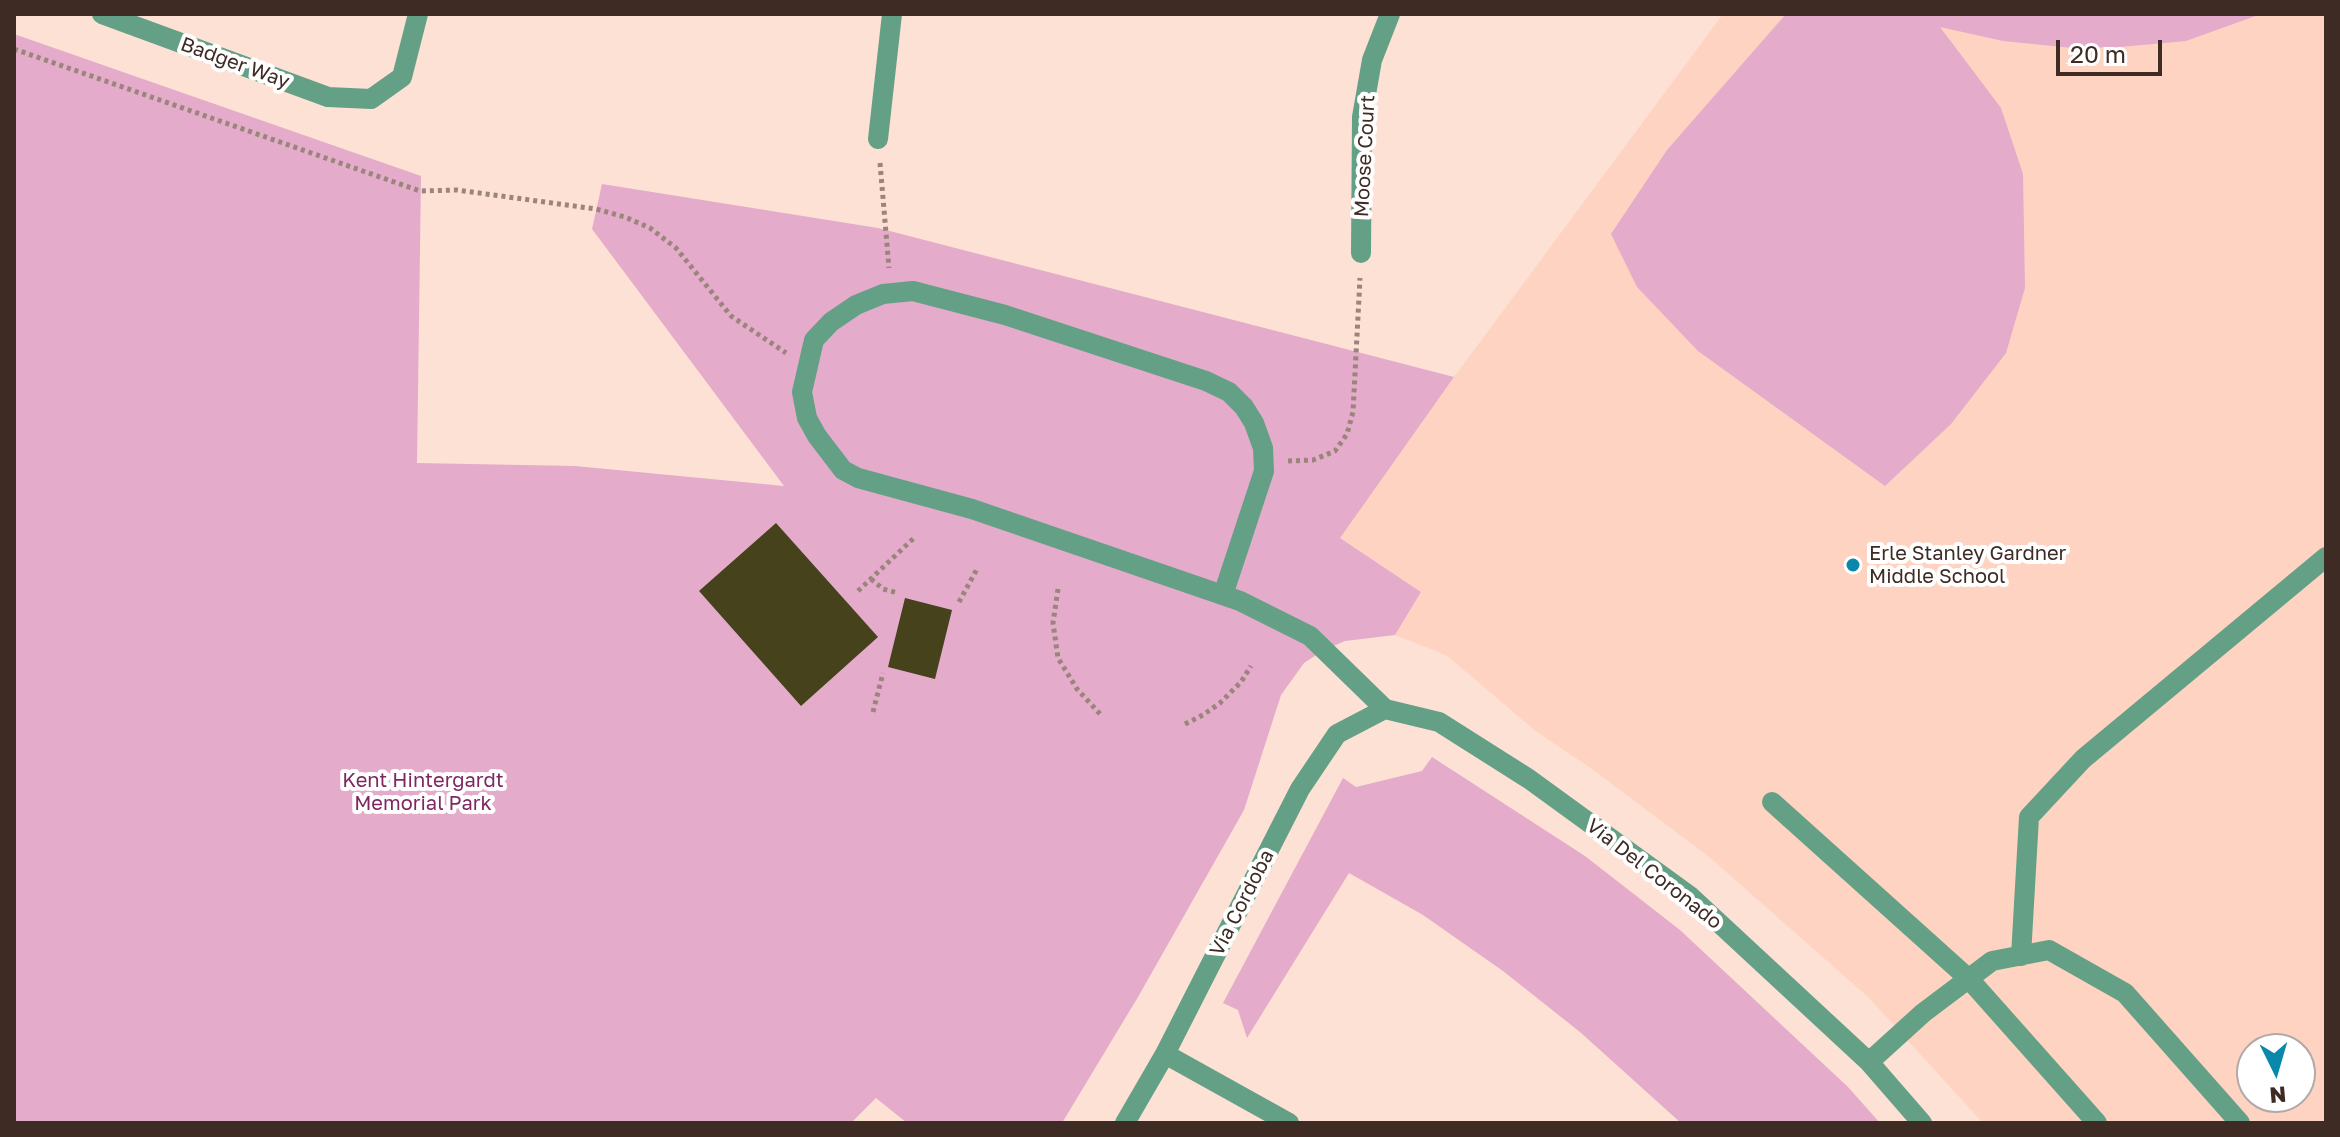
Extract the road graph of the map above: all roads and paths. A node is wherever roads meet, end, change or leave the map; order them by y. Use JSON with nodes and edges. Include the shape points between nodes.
{"nodes":[{"id":1,"x":102,"y":14,"type":"edge"},
{"id":2,"x":418,"y":14,"type":"edge"},
{"id":3,"x":892,"y":14,"type":"edge"},
{"id":4,"x":1390,"y":14,"type":"edge"},
{"id":5,"x":14,"y":49,"type":"edge"},
{"id":6,"x":878,"y":139,"type":"joint"},
{"id":7,"x":1361,"y":253,"type":"joint"},
{"id":8,"x":892,"y":293,"type":"junction"},
{"id":9,"x":806,"y":367,"type":"junction"},
{"id":10,"x":1263,"y":462,"type":"junction"},
{"id":11,"x":916,"y":536,"type":"dead end"},
{"id":12,"x":2326,"y":557,"type":"edge"},
{"id":13,"x":977,"y":569,"type":"dead end"},
{"id":14,"x":871,"y":579,"type":"junction"},
{"id":15,"x":1058,"y":589,"type":"dead end"},
{"id":16,"x":858,"y":591,"type":"dead end"},
{"id":17,"x":898,"y":593,"type":"dead end"},
{"id":18,"x":1223,"y":595,"type":"junction"},
{"id":19,"x":959,"y":602,"type":"dead end"},
{"id":20,"x":1251,"y":666,"type":"dead end"},
{"id":21,"x":883,"y":673,"type":"dead end"},
{"id":22,"x":1385,"y":709,"type":"junction"},
{"id":23,"x":873,"y":712,"type":"dead end"},
{"id":24,"x":1101,"y":715,"type":"dead end"},
{"id":25,"x":1185,"y":724,"type":"dead end"},
{"id":26,"x":1772,"y":802,"type":"dead end"},
{"id":27,"x":2021,"y":956,"type":"junction"},
{"id":28,"x":1969,"y":979,"type":"junction"},
{"id":29,"x":1165,"y":1054,"type":"junction"},
{"id":30,"x":1869,"y":1062,"type":"junction"},
{"id":31,"x":1125,"y":1123,"type":"edge"},
{"id":32,"x":1289,"y":1123,"type":"edge"},
{"id":33,"x":1922,"y":1123,"type":"edge"},
{"id":34,"x":2097,"y":1123,"type":"edge"},
{"id":35,"x":2240,"y":1123,"type":"edge"}],
"edges":[{"from":1,"to":2,"type":"street","name":"Badger Way","via":[[328,97],[371,99],[402,77]]},
{"from":3,"to":6,"type":"street"},
{"from":4,"to":7,"type":"street","name":"Moose Court","via":[[1372,60],[1362,117]]},
{"from":5,"to":9,"type":"path","via":[[420,191],[457,190],[625,217],[676,248],[731,316]]},
{"from":6,"to":8,"type":"path"},
{"from":7,"to":10,"type":"path","via":[[1353,412],[1347,434],[1335,451],[1313,460]]},
{"from":8,"to":9,"type":"street","via":[[856,305],[831,322],[814,340]]},
{"from":8,"to":10,"type":"street","via":[[913,291],[1005,315],[1206,381],[1244,407],[1263,448]]},
{"from":9,"to":18,"type":"street","via":[[802,392],[807,418],[843,470]]},
{"from":10,"to":18,"type":"street"},
{"from":11,"to":14,"type":"path"},
{"from":12,"to":27,"type":"street","via":[[2083,759],[2029,817]]},
{"from":13,"to":19,"type":"path"},
{"from":14,"to":16,"type":"path"},
{"from":14,"to":17,"type":"path"},
{"from":15,"to":24,"type":"path","via":[[1053,623],[1058,658]]},
{"from":18,"to":22,"type":"street","via":[[1310,636]]},
{"from":20,"to":25,"type":"path","via":[[1220,703]]},
{"from":21,"to":23,"type":"path"},
{"from":22,"to":29,"type":"street","name":"Via Cordoba","via":[[1337,734],[1300,789]]},
{"from":22,"to":30,"type":"street","name":"Via Del Coronado","via":[[1439,722],[1529,779],[1690,896]]},
{"from":26,"to":28,"type":"street"},
{"from":27,"to":28,"type":"street","via":[[1992,961]]},
{"from":27,"to":35,"type":"street","via":[[2049,950],[2125,993]]},
{"from":28,"to":30,"type":"street"},
{"from":28,"to":34,"type":"street"},
{"from":29,"to":31,"type":"street","name":"Via Cordoba"},
{"from":29,"to":32,"type":"street"},
{"from":30,"to":33,"type":"street","name":"Via Del Coronado"}]}
